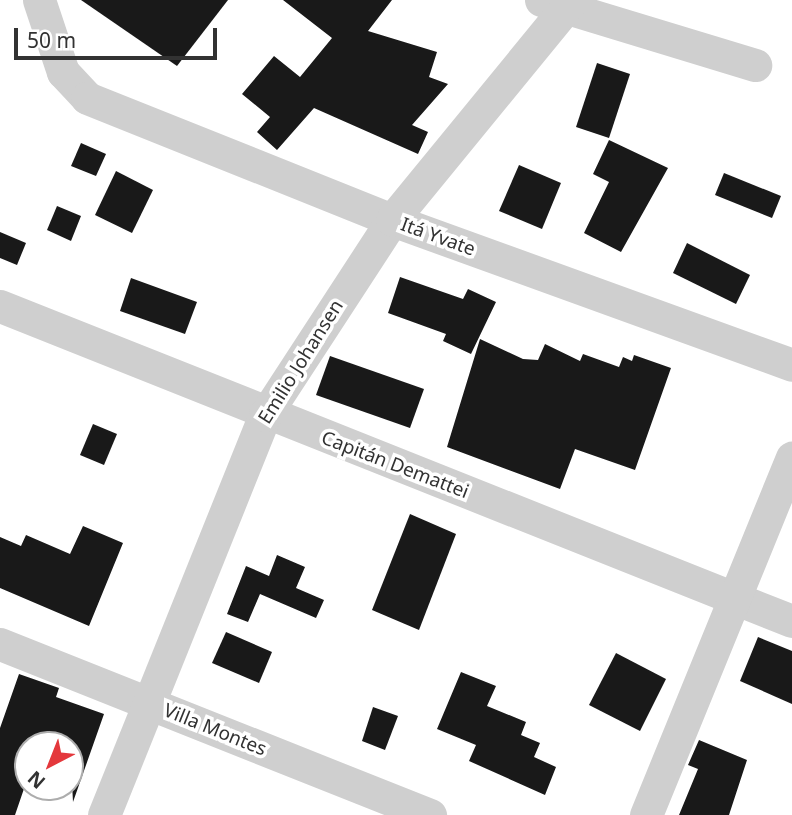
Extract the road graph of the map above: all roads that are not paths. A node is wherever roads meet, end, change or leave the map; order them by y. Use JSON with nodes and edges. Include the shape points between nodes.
{"nodes":[{"id":1,"x":39,"y":0,"type":"edge"},
{"id":2,"x":559,"y":3,"type":"edge"},
{"id":3,"x":755,"y":65,"type":"dead end"},
{"id":4,"x":392,"y":220,"type":"junction"},
{"id":5,"x":0,"y":306,"type":"edge"},
{"id":6,"x":792,"y":366,"type":"edge"},
{"id":7,"x":265,"y":415,"type":"junction"},
{"id":8,"x":792,"y":458,"type":"edge"},
{"id":9,"x":735,"y":598,"type":"junction"},
{"id":10,"x":792,"y":621,"type":"edge"},
{"id":11,"x":0,"y":644,"type":"edge"},
{"id":12,"x":148,"y":703,"type":"junction"},
{"id":13,"x":103,"y":815,"type":"edge"},
{"id":14,"x":430,"y":815,"type":"edge"},
{"id":15,"x":646,"y":815,"type":"edge"}],
"edges":[{"from":1,"to":4,"type":"street","name":"Itá Yvate","via":[[63,72],[87,98]]},
{"from":2,"to":3,"type":"street"},
{"from":2,"to":4,"type":"street","name":"Emilio Johansen"},
{"from":4,"to":6,"type":"street","name":"Itá Yvate"},
{"from":4,"to":7,"type":"street","name":"Emilio Johansen"},
{"from":5,"to":7,"type":"street","name":"Capitán Demattei"},
{"from":7,"to":9,"type":"street","name":"Capitán Demattei"},
{"from":7,"to":12,"type":"street","name":"Emilio Johansen"},
{"from":8,"to":9,"type":"street"},
{"from":9,"to":10,"type":"street","name":"Capitán Demattei"},
{"from":9,"to":15,"type":"street"},
{"from":11,"to":12,"type":"street","name":"Villa Montes"},
{"from":12,"to":13,"type":"street","name":"Emilio Johansen"},
{"from":12,"to":14,"type":"street","name":"Villa Montes"}]}
